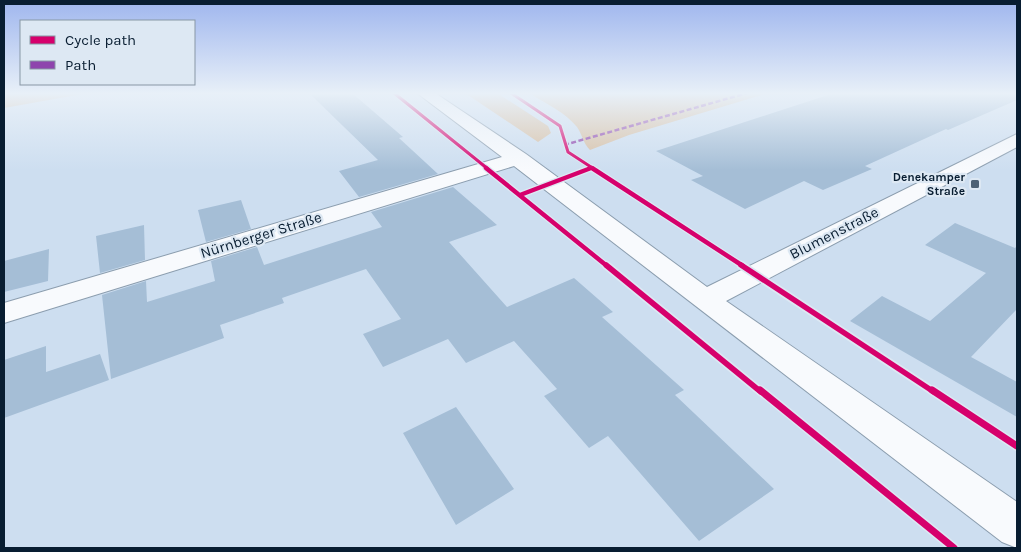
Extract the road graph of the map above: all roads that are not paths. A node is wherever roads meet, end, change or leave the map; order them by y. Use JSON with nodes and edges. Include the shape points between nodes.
{"nodes":[{"id":1,"x":462,"y":119,"type":"edge"},
{"id":2,"x":1017,"y":140,"type":"edge"},
{"id":3,"x":519,"y":158,"type":"junction"},
{"id":4,"x":704,"y":300,"type":"junction"},
{"id":5,"x":4,"y":313,"type":"edge"},
{"id":6,"x":1017,"y":527,"type":"edge"}],
"edges":[{"from":1,"to":3,"type":"street"},
{"from":2,"to":4,"type":"street","name":"Blumenstraße"},
{"from":3,"to":4,"type":"street"},
{"from":3,"to":5,"type":"street","name":"Nürnberger Straße"},
{"from":4,"to":6,"type":"street"}]}
